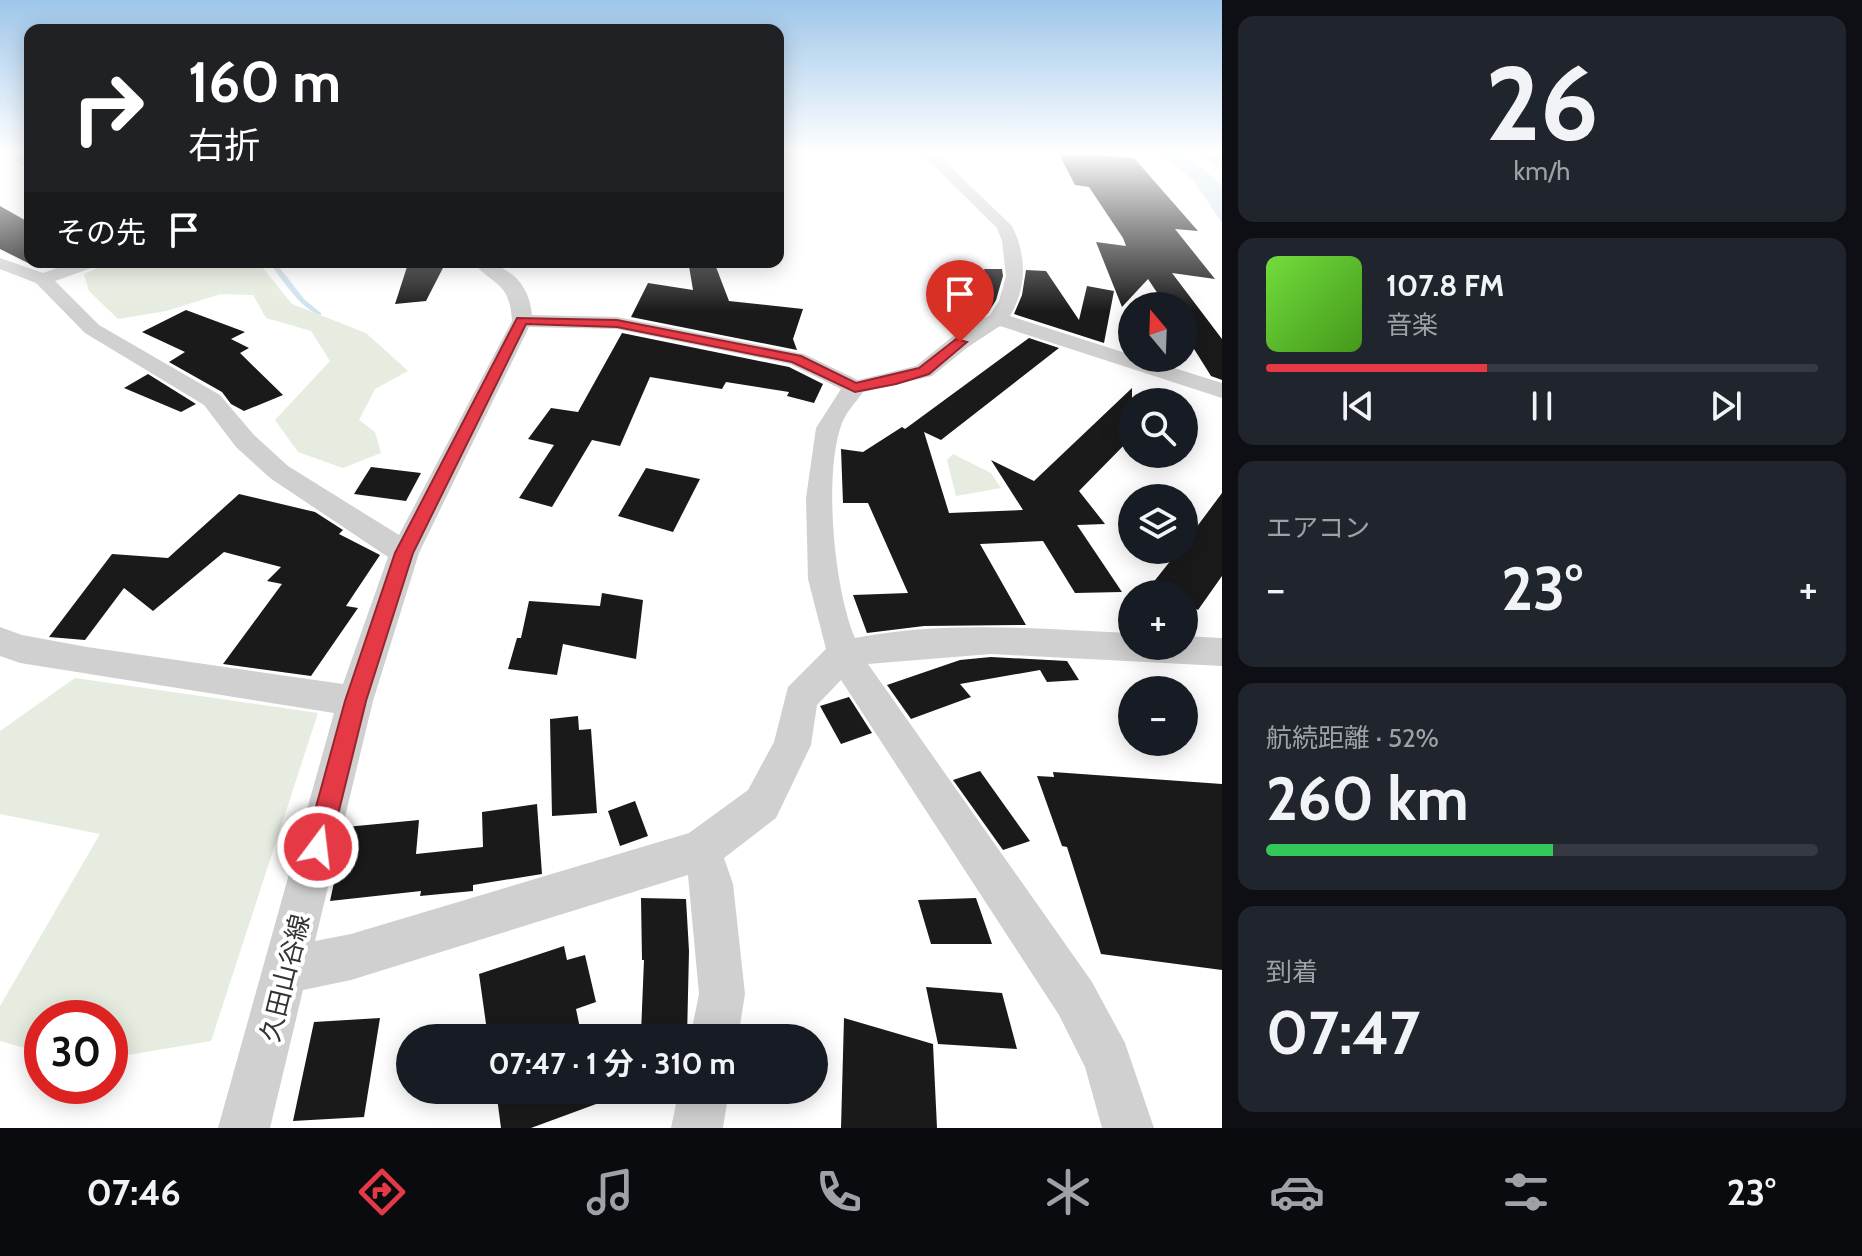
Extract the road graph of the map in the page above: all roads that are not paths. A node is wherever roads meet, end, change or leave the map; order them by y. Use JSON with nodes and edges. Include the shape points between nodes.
{"nodes":[{"id":1,"x":985,"y":206,"type":"edge"},
{"id":2,"x":0,"y":263,"type":"edge"},
{"id":3,"x":70,"y":268,"type":"edge"},
{"id":4,"x":489,"y":268,"type":"edge"},
{"id":5,"x":43,"y":279,"type":"junction"},
{"id":6,"x":998,"y":319,"type":"junction"},
{"id":7,"x":522,"y":321,"type":"junction"},
{"id":8,"x":855,"y":387,"type":"junction"},
{"id":9,"x":1222,"y":391,"type":"edge"},
{"id":10,"x":404,"y":553,"type":"junction"},
{"id":11,"x":0,"y":641,"type":"edge"},
{"id":12,"x":1222,"y":652,"type":"edge"},
{"id":13,"x":843,"y":655,"type":"junction"},
{"id":14,"x":355,"y":701,"type":"junction"},
{"id":15,"x":700,"y":850,"type":"junction"},
{"id":16,"x":287,"y":970,"type":"junction"},
{"id":17,"x":717,"y":1024,"type":"edge"},
{"id":18,"x":701,"y":1104,"type":"edge"},
{"id":19,"x":244,"y":1128,"type":"edge"},
{"id":20,"x":697,"y":1128,"type":"edge"},
{"id":21,"x":1128,"y":1128,"type":"edge"}],
"edges":[{"from":1,"to":6,"type":"street","via":[[1011,241],[1015,276]]},
{"from":2,"to":5,"type":"street"},
{"from":3,"to":5,"type":"street"},
{"from":4,"to":7,"type":"street","via":[[515,288]]},
{"from":5,"to":10,"type":"street","via":[[92,329],[212,400],[279,472]]},
{"from":6,"to":8,"type":"street","via":[[924,371]]},
{"from":6,"to":9,"type":"street"},
{"from":7,"to":8,"type":"street","via":[[617,323],[796,359]]},
{"from":7,"to":10,"type":"street","name":"久田山谷線"},
{"from":8,"to":13,"type":"street","via":[[830,422],[818,507],[824,581]]},
{"from":10,"to":14,"type":"street","name":"久田山谷線"},
{"from":11,"to":14,"type":"street","via":[[87,661]]},
{"from":12,"to":13,"type":"street","via":[[991,640],[881,647]]},
{"from":13,"to":15,"type":"street","via":[[800,698],[792,745],[762,804]]},
{"from":13,"to":21,"type":"street","via":[[1060,973],[1121,1090]]},
{"from":14,"to":16,"type":"street","name":"久田山谷線"},
{"from":15,"to":16,"type":"street","via":[[351,957]]},
{"from":15,"to":17,"type":"street","via":[[712,884],[722,994]]},
{"from":16,"to":19,"type":"street","name":"久田山谷線"},
{"from":18,"to":20,"type":"street"}]}
